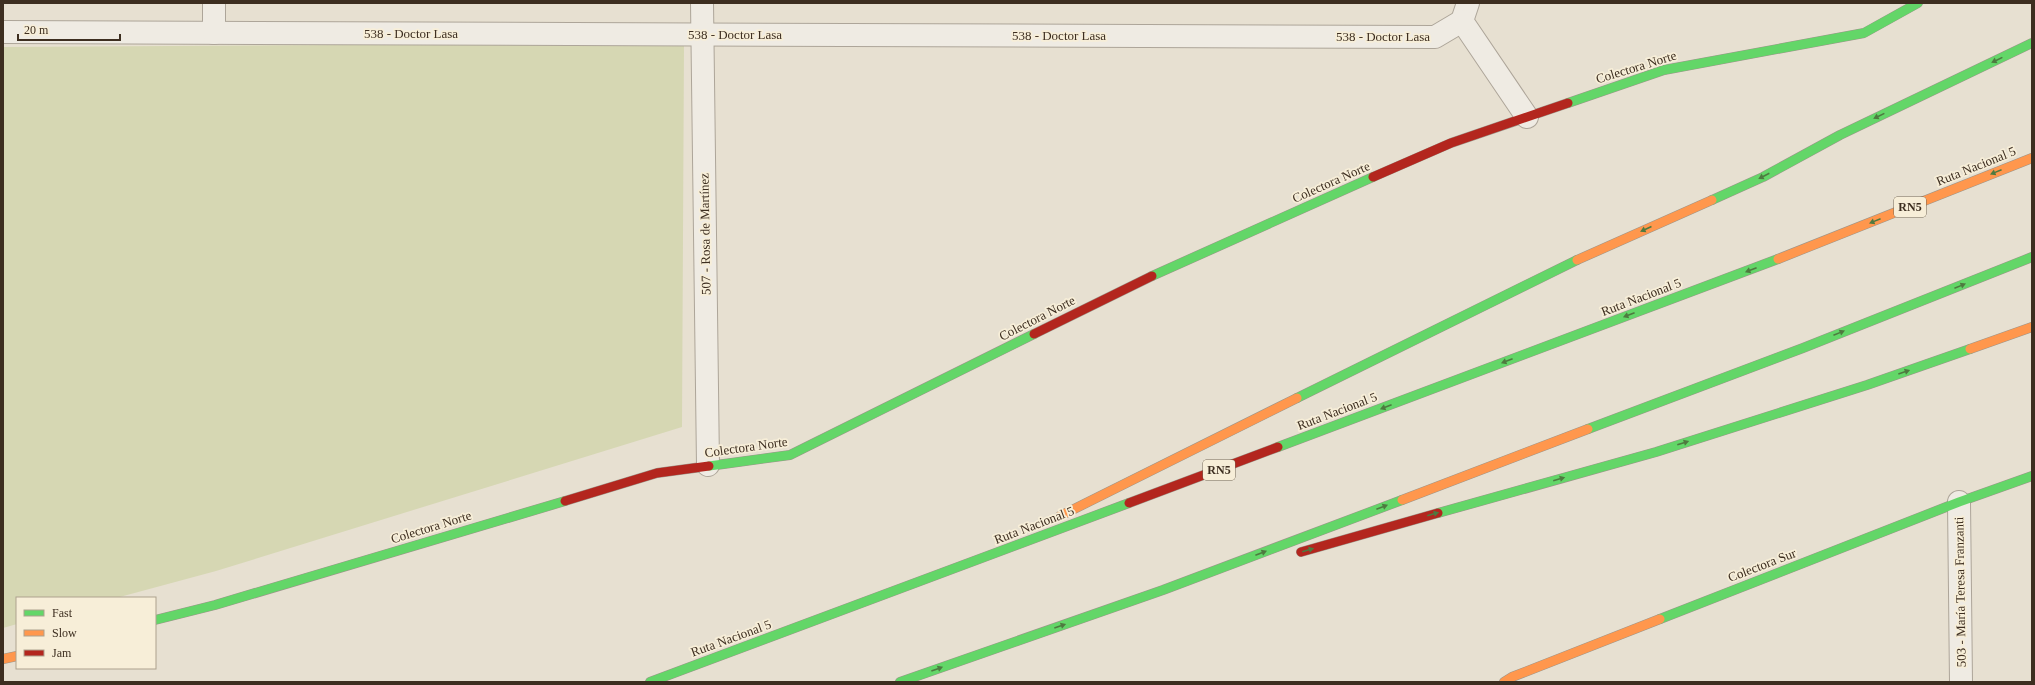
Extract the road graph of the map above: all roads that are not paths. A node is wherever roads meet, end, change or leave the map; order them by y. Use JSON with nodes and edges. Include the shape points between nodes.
{"nodes":[{"id":1,"x":214,"y":3,"type":"edge"},
{"id":2,"x":702,"y":3,"type":"edge"},
{"id":3,"x":1918,"y":3,"type":"edge"},
{"id":4,"x":1465,"y":12,"type":"edge"},
{"id":5,"x":3,"y":32,"type":"edge"},
{"id":6,"x":214,"y":33,"type":"junction"},
{"id":7,"x":702,"y":34,"type":"junction"},
{"id":8,"x":2032,"y":43,"type":"edge"},
{"id":9,"x":1527,"y":117,"type":"junction"},
{"id":10,"x":2032,"y":158,"type":"edge"},
{"id":11,"x":2032,"y":257,"type":"edge"},
{"id":12,"x":2032,"y":327,"type":"edge"},
{"id":13,"x":708,"y":465,"type":"junction"},
{"id":14,"x":2032,"y":476,"type":"edge"},
{"id":15,"x":1959,"y":502,"type":"junction"},
{"id":16,"x":1050,"y":521,"type":"dead end"},
{"id":17,"x":1036,"y":528,"type":"dead end"},
{"id":18,"x":1292,"y":554,"type":"dead end"},
{"id":19,"x":1269,"y":561,"type":"dead end"},
{"id":20,"x":951,"y":570,"type":"junction"},
{"id":21,"x":1163,"y":590,"type":"junction"},
{"id":22,"x":156,"y":620,"type":"edge"},
{"id":23,"x":16,"y":656,"type":"edge"},
{"id":24,"x":3,"y":659,"type":"edge"},
{"id":25,"x":650,"y":682,"type":"edge"},
{"id":26,"x":900,"y":682,"type":"edge"},
{"id":27,"x":1504,"y":682,"type":"edge"},
{"id":28,"x":1961,"y":682,"type":"edge"}],
"edges":[{"from":1,"to":6,"type":"street"},
{"from":2,"to":7,"type":"street","name":"507 - Rosa de Martínez"},
{"from":3,"to":9,"type":"main road","name":"Colectora Norte","via":[[1864,33],[1664,70]]},
{"from":4,"to":7,"type":"street","name":"538 - Doctor Lasa","via":[[1435,37]]},
{"from":4,"to":9,"type":"street"},
{"from":5,"to":6,"type":"street","name":"538 - Doctor Lasa"},
{"from":6,"to":7,"type":"street","name":"538 - Doctor Lasa"},
{"from":7,"to":13,"type":"street","name":"507 - Rosa de Martínez"},
{"from":8,"to":16,"type":"main road","one_way":true,"via":[[1840,134],[1762,177],[1561,268]]},
{"from":9,"to":13,"type":"main road","name":"Colectora Norte","via":[[1451,143],[1138,282],[790,455]]},
{"from":10,"to":20,"type":"main road","name":"Ruta Nacional 5","number":"RN5","one_way":true,"via":[[1787,256]]},
{"from":21,"to":11,"type":"main road","one_way":true,"via":[[1803,348]]},
{"from":18,"to":12,"type":"main road","one_way":true,"via":[[1656,452],[1867,384]]},
{"from":13,"to":22,"type":"main road","name":"Colectora Norte","via":[[657,473],[215,605]]},
{"from":14,"to":15,"type":"main road","name":"Colectora Sur"},
{"from":15,"to":27,"type":"main road","name":"Colectora Sur","via":[[1512,676]]},
{"from":15,"to":28,"type":"street","name":"503 - María Teresa Franzanti"},
{"from":17,"to":20,"type":"main road"},
{"from":19,"to":21,"type":"main road"},
{"from":20,"to":25,"type":"main road","name":"Ruta Nacional 5","number":"RN5"},
{"from":26,"to":21,"type":"main road","one_way":true},
{"from":23,"to":24,"type":"main road"}]}
